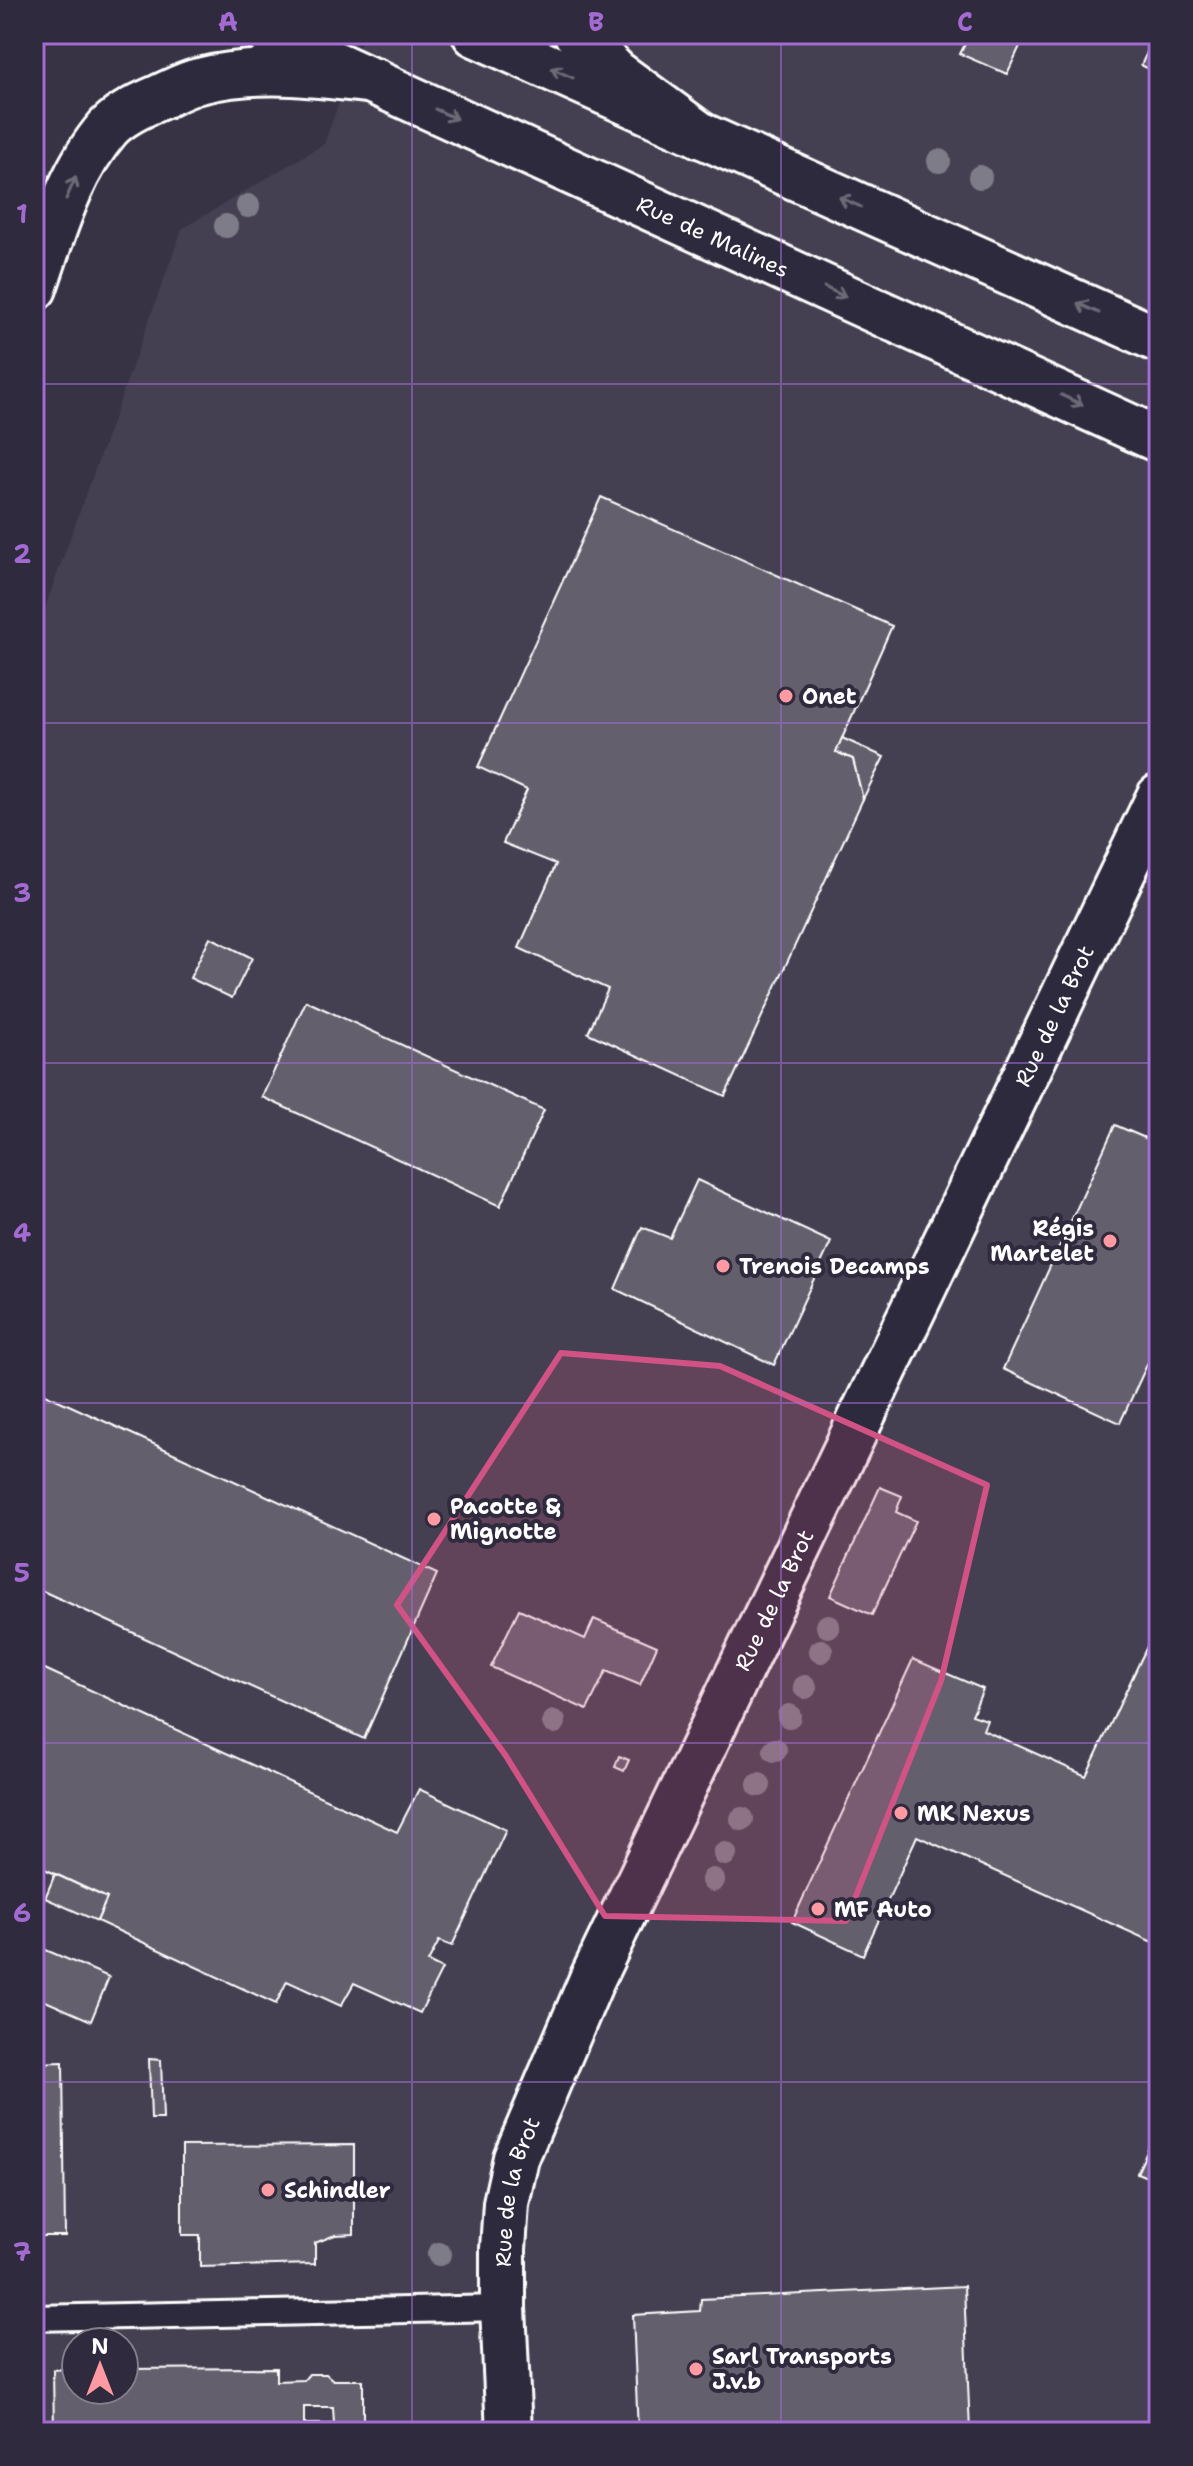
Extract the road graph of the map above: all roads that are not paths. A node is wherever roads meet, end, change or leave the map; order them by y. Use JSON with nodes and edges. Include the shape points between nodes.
{"nodes":[{"id":1,"x":269,"y":34,"type":"edge"},
{"id":2,"x":475,"y":34,"type":"edge"},
{"id":3,"x":577,"y":34,"type":"edge"},
{"id":4,"x":375,"y":81,"type":"junction"},
{"id":5,"x":702,"y":136,"type":"junction"},
{"id":6,"x":34,"y":288,"type":"edge"},
{"id":7,"x":1159,"y":340,"type":"edge"},
{"id":8,"x":1159,"y":440,"type":"edge"},
{"id":9,"x":1159,"y":797,"type":"edge"},
{"id":10,"x":503,"y":2308,"type":"junction"},
{"id":11,"x":34,"y":2318,"type":"edge"},
{"id":12,"x":509,"y":2432,"type":"edge"}],
"edges":[{"from":1,"to":4,"type":"main road","name":"Rue de Malines"},
{"from":5,"to":2,"type":"main road","one_way":true},
{"from":3,"to":5,"type":"main road","via":[[616,73]]},
{"from":6,"to":4,"type":"main road","one_way":true,"via":[[80,168],[110,127],[143,104],[198,81],[257,72]]},
{"from":4,"to":8,"type":"main road","name":"Rue de Malines","one_way":true},
{"from":7,"to":5,"type":"main road","one_way":true},
{"from":9,"to":10,"type":"main road","name":"Rue de la Brot","via":[[592,1979],[516,2158],[506,2203]]},
{"from":10,"to":11,"type":"lane"},
{"from":10,"to":12,"type":"main road","name":"Rue de la Brot"}]}
